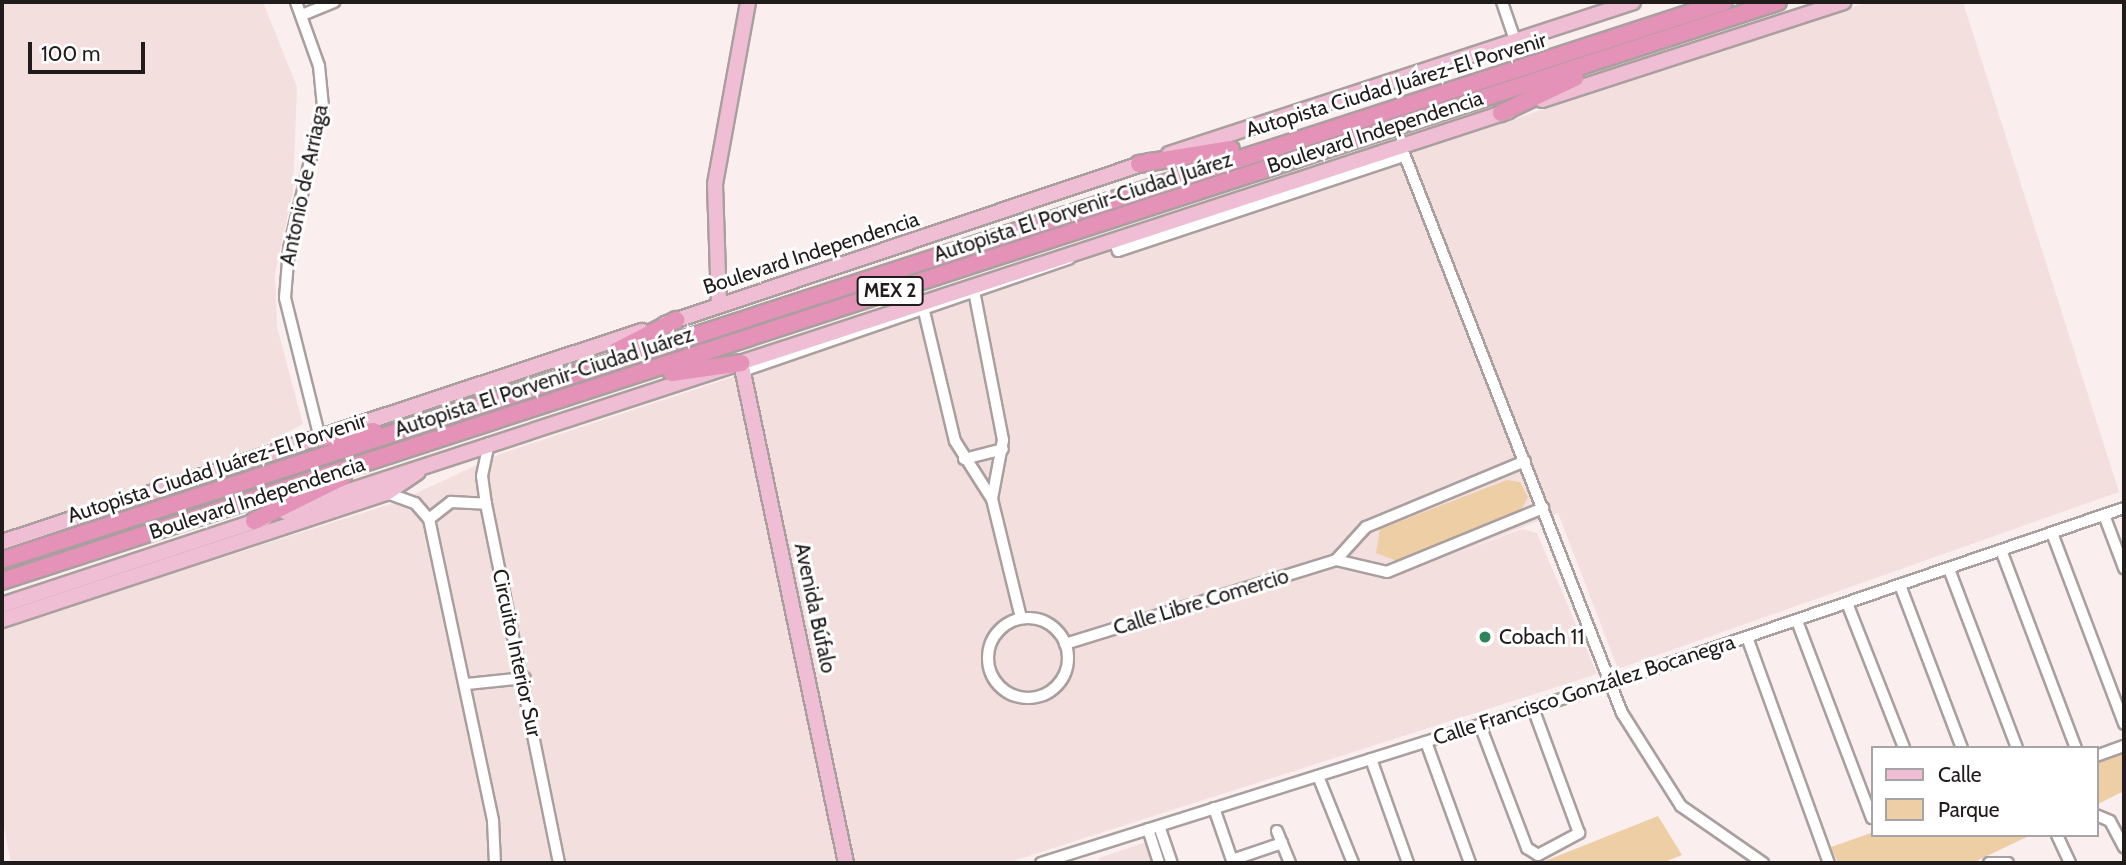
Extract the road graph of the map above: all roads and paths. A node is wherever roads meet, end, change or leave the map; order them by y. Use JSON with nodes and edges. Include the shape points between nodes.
{"nodes":[{"id":1,"x":296,"y":2,"type":"edge"},
{"id":2,"x":334,"y":2,"type":"edge"},
{"id":3,"x":748,"y":2,"type":"edge"},
{"id":4,"x":1502,"y":2,"type":"edge"},
{"id":5,"x":1633,"y":2,"type":"edge"},
{"id":6,"x":1724,"y":2,"type":"edge"},
{"id":7,"x":1778,"y":2,"type":"edge"},
{"id":8,"x":1843,"y":2,"type":"edge"},
{"id":9,"x":302,"y":15,"type":"junction"},
{"id":10,"x":1515,"y":40,"type":"junction"},
{"id":11,"x":1630,"y":51,"type":"junction"},
{"id":12,"x":1501,"y":113,"type":"junction"},
{"id":13,"x":1282,"y":141,"type":"junction"},
{"id":14,"x":1403,"y":151,"type":"junction"},
{"id":15,"x":1139,"y":164,"type":"junction"},
{"id":16,"x":1083,"y":249,"type":"junction"},
{"id":17,"x":975,"y":296,"type":"junction"},
{"id":18,"x":953,"y":297,"type":"junction"},
{"id":19,"x":719,"y":305,"type":"junction"},
{"id":20,"x":923,"y":307,"type":"junction"},
{"id":21,"x":676,"y":320,"type":"junction"},
{"id":22,"x":742,"y":367,"type":"junction"},
{"id":23,"x":568,"y":375,"type":"junction"},
{"id":24,"x":594,"y":390,"type":"junction"},
{"id":25,"x":415,"y":425,"type":"junction"},
{"id":26,"x":320,"y":438,"type":"junction"},
{"id":27,"x":489,"y":443,"type":"junction"},
{"id":28,"x":1003,"y":449,"type":"junction"},
{"id":29,"x":370,"y":459,"type":"junction"},
{"id":30,"x":964,"y":459,"type":"junction"},
{"id":31,"x":1525,"y":461,"type":"junction"},
{"id":32,"x":427,"y":464,"type":"junction"},
{"id":33,"x":387,"y":493,"type":"junction"},
{"id":34,"x":992,"y":499,"type":"junction"},
{"id":35,"x":486,"y":504,"type":"junction"},
{"id":36,"x":1543,"y":508,"type":"junction"},
{"id":37,"x":2124,"y":508,"type":"edge"},
{"id":38,"x":2104,"y":515,"type":"junction"},
{"id":39,"x":429,"y":519,"type":"junction"},
{"id":40,"x":254,"y":521,"type":"junction"},
{"id":41,"x":2052,"y":533,"type":"junction"},
{"id":42,"x":2,"y":542,"type":"edge"},
{"id":43,"x":2001,"y":550,"type":"junction"},
{"id":44,"x":2,"y":560,"type":"edge"},
{"id":45,"x":1336,"y":560,"type":"junction"},
{"id":46,"x":179,"y":564,"type":"junction"},
{"id":47,"x":2124,"y":568,"type":"edge"},
{"id":48,"x":1949,"y":569,"type":"junction"},
{"id":49,"x":2,"y":581,"type":"edge"},
{"id":50,"x":66,"y":584,"type":"junction"},
{"id":51,"x":1900,"y":585,"type":"junction"},
{"id":52,"x":1847,"y":603,"type":"junction"},
{"id":53,"x":2,"y":605,"type":"edge"},
{"id":54,"x":1021,"y":618,"type":"junction"},
{"id":55,"x":2,"y":620,"type":"edge"},
{"id":56,"x":1797,"y":621,"type":"junction"},
{"id":57,"x":1747,"y":637,"type":"junction"},
{"id":58,"x":1065,"y":644,"type":"junction"},
{"id":59,"x":525,"y":678,"type":"junction"},
{"id":60,"x":467,"y":684,"type":"junction"},
{"id":61,"x":1609,"y":684,"type":"junction"},
{"id":62,"x":1533,"y":708,"type":"junction"},
{"id":63,"x":1480,"y":724,"type":"junction"},
{"id":64,"x":2124,"y":724,"type":"edge"},
{"id":65,"x":1426,"y":741,"type":"junction"},
{"id":66,"x":1903,"y":746,"type":"edge"},
{"id":67,"x":1961,"y":746,"type":"edge"},
{"id":68,"x":2016,"y":746,"type":"edge"},
{"id":69,"x":2075,"y":746,"type":"edge"},
{"id":70,"x":2124,"y":746,"type":"edge"},
{"id":71,"x":2098,"y":755,"type":"edge"},
{"id":72,"x":1371,"y":759,"type":"junction"},
{"id":73,"x":1318,"y":776,"type":"junction"},
{"id":74,"x":1214,"y":808,"type":"junction"},
{"id":75,"x":1870,"y":813,"type":"edge"},
{"id":76,"x":2098,"y":816,"type":"edge"},
{"id":77,"x":1159,"y":826,"type":"junction"},
{"id":78,"x":1148,"y":829,"type":"junction"},
{"id":79,"x":1277,"y":831,"type":"dead end"},
{"id":80,"x":2058,"y":837,"type":"edge"},
{"id":81,"x":1282,"y":843,"type":"junction"},
{"id":82,"x":2124,"y":847,"type":"edge"},
{"id":83,"x":1232,"y":862,"type":"edge"},
{"id":84,"x":495,"y":863,"type":"edge"},
{"id":85,"x":559,"y":863,"type":"edge"},
{"id":86,"x":846,"y":863,"type":"edge"},
{"id":87,"x":1041,"y":863,"type":"edge"},
{"id":88,"x":1159,"y":863,"type":"edge"},
{"id":89,"x":1172,"y":863,"type":"edge"},
{"id":90,"x":1290,"y":863,"type":"edge"},
{"id":91,"x":1353,"y":863,"type":"edge"},
{"id":92,"x":1408,"y":863,"type":"edge"},
{"id":93,"x":1470,"y":863,"type":"edge"},
{"id":94,"x":1763,"y":863,"type":"edge"},
{"id":95,"x":1829,"y":863,"type":"edge"},
{"id":96,"x":1989,"y":863,"type":"edge"},
{"id":97,"x":2008,"y":863,"type":"edge"},
{"id":98,"x":2070,"y":863,"type":"edge"}],
"edges":[{"from":1,"to":9,"type":"street","name":"Antonio de Arriaga"},
{"from":2,"to":9,"type":"street"},
{"from":3,"to":19,"type":"main road","via":[[715,184]]},
{"from":4,"to":10,"type":"street"},
{"from":5,"to":10,"type":"main road","name":"Boulevard Independencia"},
{"from":6,"to":13,"type":"highway","name":"Autopista Ciudad Juárez-El Porvenir","number":"MEX 2"},
{"from":7,"to":11,"type":"highway","name":"Autopista El Porvenir-Ciudad Juárez","number":"MEX 2"},
{"from":8,"to":12,"type":"main road","name":"Boulevard Independencia"},
{"from":9,"to":26,"type":"street","name":"Antonio de Arriaga","via":[[320,66],[323,107],[289,249],[285,298]]},
{"from":10,"to":15,"type":"main road","name":"Boulevard Independencia"},
{"from":11,"to":12,"type":"highway"},
{"from":11,"to":24,"type":"highway","name":"Autopista El Porvenir-Ciudad Juárez","number":"MEX 2"},
{"from":12,"to":14,"type":"main road","name":"Boulevard Independencia"},
{"from":13,"to":15,"type":"highway"},
{"from":13,"to":23,"type":"highway","name":"Autopista Ciudad Juárez-El Porvenir","number":"MEX 2"},
{"from":14,"to":16,"type":"main road","name":"Boulevard Independencia","via":[[1115,246]]},
{"from":14,"to":31,"type":"street"},
{"from":15,"to":19,"type":"main road","name":"Boulevard Independencia"},
{"from":16,"to":17,"type":"street","via":[[1046,272]]},
{"from":16,"to":18,"type":"main road","name":"Boulevard Independencia"},
{"from":17,"to":18,"type":"street"},
{"from":17,"to":28,"type":"street"},
{"from":18,"to":20,"type":"main road","name":"Boulevard Independencia"},
{"from":19,"to":21,"type":"main road","name":"Boulevard Independencia"},
{"from":20,"to":22,"type":"main road","name":"Boulevard Independencia"},
{"from":20,"to":30,"type":"street"},
{"from":21,"to":23,"type":"highway"},
{"from":21,"to":26,"type":"main road","name":"Boulevard Independencia"},
{"from":22,"to":24,"type":"highway","via":[[716,362]]},
{"from":22,"to":27,"type":"main road","name":"Boulevard Independencia"},
{"from":22,"to":86,"type":"main road","name":"Avenida Búfalo"},
{"from":23,"to":25,"type":"highway","name":"Autopista Ciudad Juárez-El Porvenir","number":"MEX 2"},
{"from":24,"to":29,"type":"highway","name":"Autopista El Porvenir-Ciudad Juárez","number":"MEX 2"},
{"from":25,"to":26,"type":"highway"},
{"from":25,"to":44,"type":"highway","name":"Autopista Ciudad Juárez-El Porvenir","number":"MEX 2"},
{"from":26,"to":42,"type":"main road","name":"Boulevard Independencia"},
{"from":27,"to":32,"type":"main road","name":"Boulevard Independencia"},
{"from":27,"to":35,"type":"street","name":"Circuito Interior Sur","via":[[482,475]]},
{"from":28,"to":30,"type":"street"},
{"from":28,"to":34,"type":"street"},
{"from":29,"to":40,"type":"highway"},
{"from":29,"to":49,"type":"highway","name":"Autopista El Porvenir-Ciudad Juárez","number":"MEX 2"},
{"from":30,"to":34,"type":"street"},
{"from":31,"to":36,"type":"street"},
{"from":31,"to":45,"type":"street","via":[[1366,527]]},
{"from":32,"to":33,"type":"main road"},
{"from":32,"to":40,"type":"main road","name":"Boulevard Independencia"},
{"from":33,"to":39,"type":"street","via":[[415,503]]},
{"from":33,"to":46,"type":"main road"},
{"from":34,"to":54,"type":"street"},
{"from":35,"to":39,"type":"street","via":[[451,502]]},
{"from":35,"to":59,"type":"street","name":"Circuito Interior Sur"},
{"from":36,"to":45,"type":"street","via":[[1387,572]]},
{"from":36,"to":61,"type":"street"},
{"from":37,"to":38,"type":"street","name":"Calle Francisco González Bocanegra"},
{"from":38,"to":41,"type":"street","name":"Calle Francisco González Bocanegra"},
{"from":38,"to":47,"type":"street"},
{"from":39,"to":60,"type":"street"},
{"from":40,"to":50,"type":"main road","name":"Boulevard Independencia"},
{"from":41,"to":43,"type":"street","name":"Calle Francisco González Bocanegra"},
{"from":41,"to":64,"type":"street"},
{"from":43,"to":48,"type":"street","name":"Calle Francisco González Bocanegra"},
{"from":43,"to":69,"type":"street"},
{"from":45,"to":58,"type":"street","name":"Calle Libre Comercio"},
{"from":46,"to":50,"type":"main road"},
{"from":46,"to":55,"type":"main road"},
{"from":48,"to":51,"type":"street","name":"Calle Francisco González Bocanegra"},
{"from":48,"to":68,"type":"street"},
{"from":50,"to":53,"type":"main road","name":"Boulevard Independencia"},
{"from":51,"to":52,"type":"street","name":"Calle Francisco González Bocanegra"},
{"from":51,"to":67,"type":"street"},
{"from":52,"to":56,"type":"street","name":"Calle Francisco González Bocanegra"},
{"from":52,"to":66,"type":"street"},
{"from":54,"to":58,"type":"street","via":[[1047,623]]},
{"from":54,"to":58,"type":"street","via":[[998,631],[989,648],[993,676],[1007,692],[1028,697],[1054,688],[1067,664]]},
{"from":56,"to":57,"type":"street","name":"Calle Francisco González Bocanegra"},
{"from":56,"to":75,"type":"street"},
{"from":57,"to":61,"type":"street","name":"Calle Francisco González Bocanegra"},
{"from":57,"to":95,"type":"street"},
{"from":59,"to":60,"type":"street"},
{"from":59,"to":85,"type":"street","name":"Circuito Interior Sur"},
{"from":60,"to":84,"type":"street"},
{"from":61,"to":62,"type":"street","name":"Calle Francisco González Bocanegra"},
{"from":61,"to":94,"type":"street","via":[[1681,806]]},
{"from":62,"to":63,"type":"street","name":"Calle Francisco González Bocanegra"},
{"from":62,"to":63,"type":"street","via":[[1579,833],[1574,841],[1532,854]]},
{"from":63,"to":65,"type":"street","name":"Calle Francisco González Bocanegra"},
{"from":65,"to":72,"type":"street","name":"Calle Francisco González Bocanegra"},
{"from":65,"to":93,"type":"street"},
{"from":70,"to":71,"type":"street"},
{"from":72,"to":73,"type":"street","name":"Calle Francisco González Bocanegra"},
{"from":72,"to":92,"type":"street"},
{"from":73,"to":74,"type":"street","name":"Calle Francisco González Bocanegra"},
{"from":73,"to":91,"type":"street"},
{"from":74,"to":77,"type":"street","name":"Calle Francisco González Bocanegra"},
{"from":74,"to":83,"type":"street"},
{"from":76,"to":82,"type":"street","via":[[2110,821]]},
{"from":77,"to":78,"type":"street","name":"Calle Francisco González Bocanegra"},
{"from":77,"to":89,"type":"street"},
{"from":78,"to":87,"type":"street","name":"Calle Francisco González Bocanegra"},
{"from":78,"to":88,"type":"street"},
{"from":79,"to":81,"type":"street"},
{"from":80,"to":98,"type":"street"},
{"from":81,"to":83,"type":"street"},
{"from":81,"to":90,"type":"street"},
{"from":96,"to":97,"type":"street"}]}
